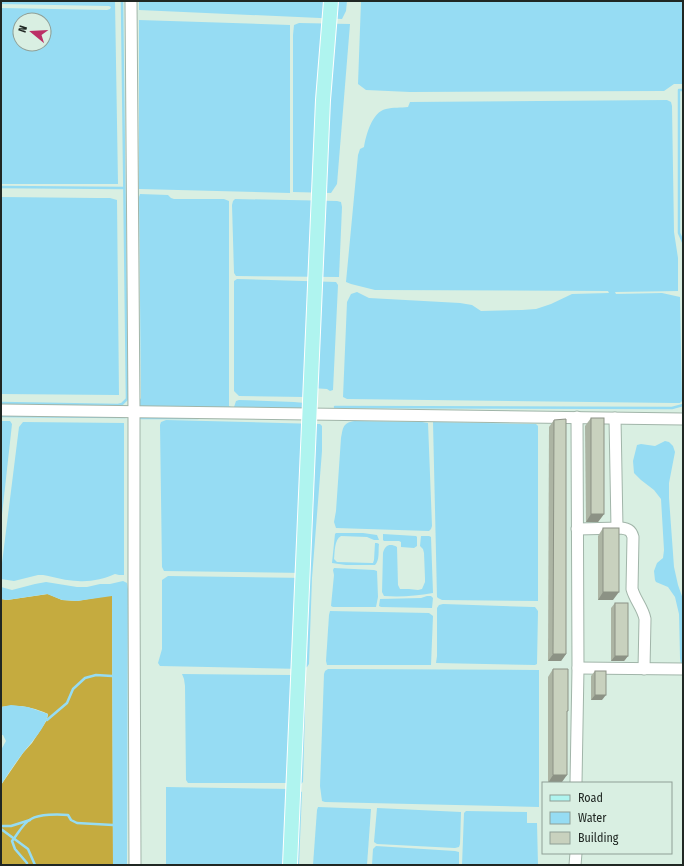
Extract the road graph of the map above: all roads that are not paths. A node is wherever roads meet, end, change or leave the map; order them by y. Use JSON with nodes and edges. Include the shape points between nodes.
{"nodes":[{"id":1,"x":131,"y":1,"type":"edge"},
{"id":2,"x":331,"y":1,"type":"edge"},
{"id":3,"x":1,"y":410,"type":"edge"},
{"id":4,"x":134,"y":411,"type":"junction"},
{"id":5,"x":309,"y":417,"type":"junction"},
{"id":6,"x":577,"y":417,"type":"junction"},
{"id":7,"x":615,"y":418,"type":"junction"},
{"id":8,"x":683,"y":418,"type":"edge"},
{"id":9,"x":617,"y":528,"type":"junction"},
{"id":10,"x":577,"y":529,"type":"junction"},
{"id":11,"x":578,"y":668,"type":"junction"},
{"id":12,"x":644,"y":669,"type":"junction"},
{"id":13,"x":683,"y":669,"type":"edge"},
{"id":14,"x":576,"y":782,"type":"edge"},
{"id":15,"x":576,"y":854,"type":"edge"},
{"id":16,"x":135,"y":865,"type":"edge"},
{"id":17,"x":290,"y":865,"type":"edge"},
{"id":18,"x":575,"y":865,"type":"edge"}],
"edges":[{"from":1,"to":4,"type":"street"},
{"from":2,"to":5,"type":"main road","via":[[323,100]]},
{"from":3,"to":4,"type":"street"},
{"from":4,"to":5,"type":"street"},
{"from":4,"to":16,"type":"street"},
{"from":5,"to":6,"type":"street"},
{"from":5,"to":17,"type":"main road"},
{"from":6,"to":7,"type":"street"},
{"from":6,"to":10,"type":"street"},
{"from":7,"to":8,"type":"street"},
{"from":7,"to":9,"type":"street"},
{"from":9,"to":10,"type":"street"},
{"from":9,"to":12,"type":"street","via":[[626,528],[632,533],[633,538],[632,589],[645,619]]},
{"from":10,"to":11,"type":"street"},
{"from":11,"to":12,"type":"street"},
{"from":11,"to":14,"type":"street"},
{"from":12,"to":13,"type":"street"},
{"from":15,"to":18,"type":"street"}]}
